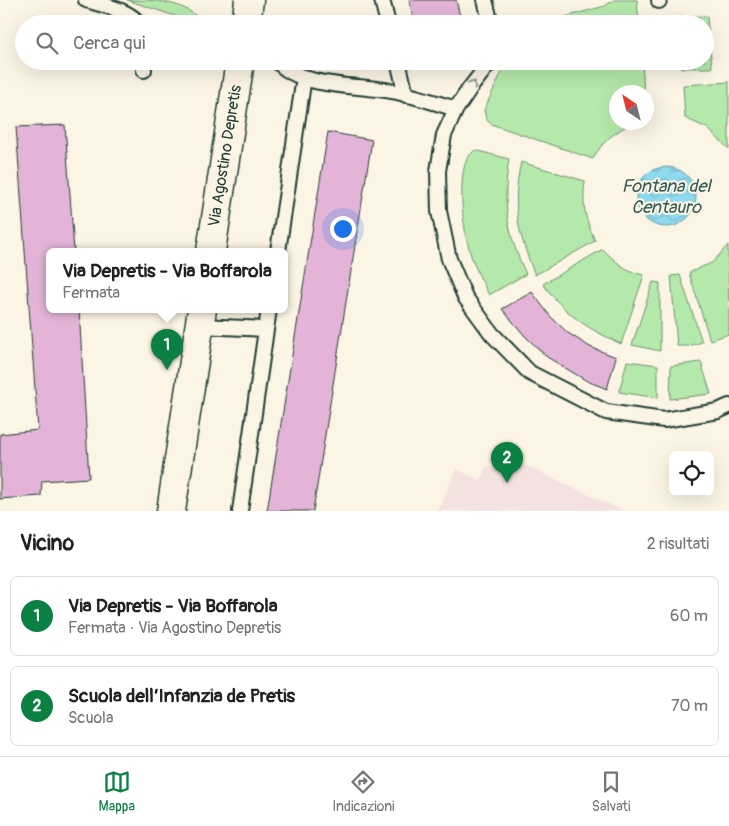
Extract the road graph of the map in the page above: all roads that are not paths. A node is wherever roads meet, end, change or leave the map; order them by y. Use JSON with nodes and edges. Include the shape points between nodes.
{"nodes":[{"id":1,"x":86,"y":0,"type":"edge"},
{"id":2,"x":249,"y":0,"type":"edge"},
{"id":3,"x":382,"y":0,"type":"edge"},
{"id":4,"x":486,"y":0,"type":"edge"},
{"id":5,"x":130,"y":15,"type":"edge"},
{"id":6,"x":247,"y":15,"type":"edge"},
{"id":7,"x":254,"y":15,"type":"edge"},
{"id":8,"x":386,"y":15,"type":"edge"},
{"id":9,"x":490,"y":15,"type":"edge"},
{"id":10,"x":239,"y":70,"type":"edge"},
{"id":11,"x":288,"y":70,"type":"edge"},
{"id":12,"x":400,"y":70,"type":"edge"},
{"id":13,"x":484,"y":70,"type":"edge"},
{"id":14,"x":304,"y":77,"type":"junction"},
{"id":15,"x":406,"y":95,"type":"junction"},
{"id":16,"x":456,"y":109,"type":"junction"},
{"id":17,"x":210,"y":248,"type":"edge"},
{"id":18,"x":278,"y":248,"type":"edge"},
{"id":19,"x":268,"y":313,"type":"edge"},
{"id":20,"x":201,"y":317,"type":"edge"},
{"id":21,"x":266,"y":329,"type":"junction"},
{"id":22,"x":729,"y":406,"type":"edge"},
{"id":23,"x":171,"y":511,"type":"edge"},
{"id":24,"x":240,"y":511,"type":"edge"}],
"edges":[{"from":1,"to":5,"type":"lane"},
{"from":2,"to":6,"type":"street"},
{"from":2,"to":7,"type":"lane"},
{"from":3,"to":8,"type":"lane"},
{"from":4,"to":9,"type":"lane"},
{"from":10,"to":17,"type":"street","name":"Via Agostino Depretis"},
{"from":11,"to":14,"type":"lane"},
{"from":12,"to":15,"type":"lane"},
{"from":16,"to":13,"type":"lane","one_way":true},
{"from":14,"to":15,"type":"lane","via":[[317,82]]},
{"from":14,"to":18,"type":"lane"},
{"from":15,"to":16,"type":"lane"},
{"from":16,"to":22,"type":"lane","via":[[444,134],[438,172],[439,211],[449,259],[458,282],[492,334],[530,373],[606,412],[664,420],[718,411]]},
{"from":19,"to":21,"type":"lane"},
{"from":20,"to":21,"type":"lane"},
{"from":20,"to":23,"type":"street"},
{"from":21,"to":24,"type":"lane"}]}
